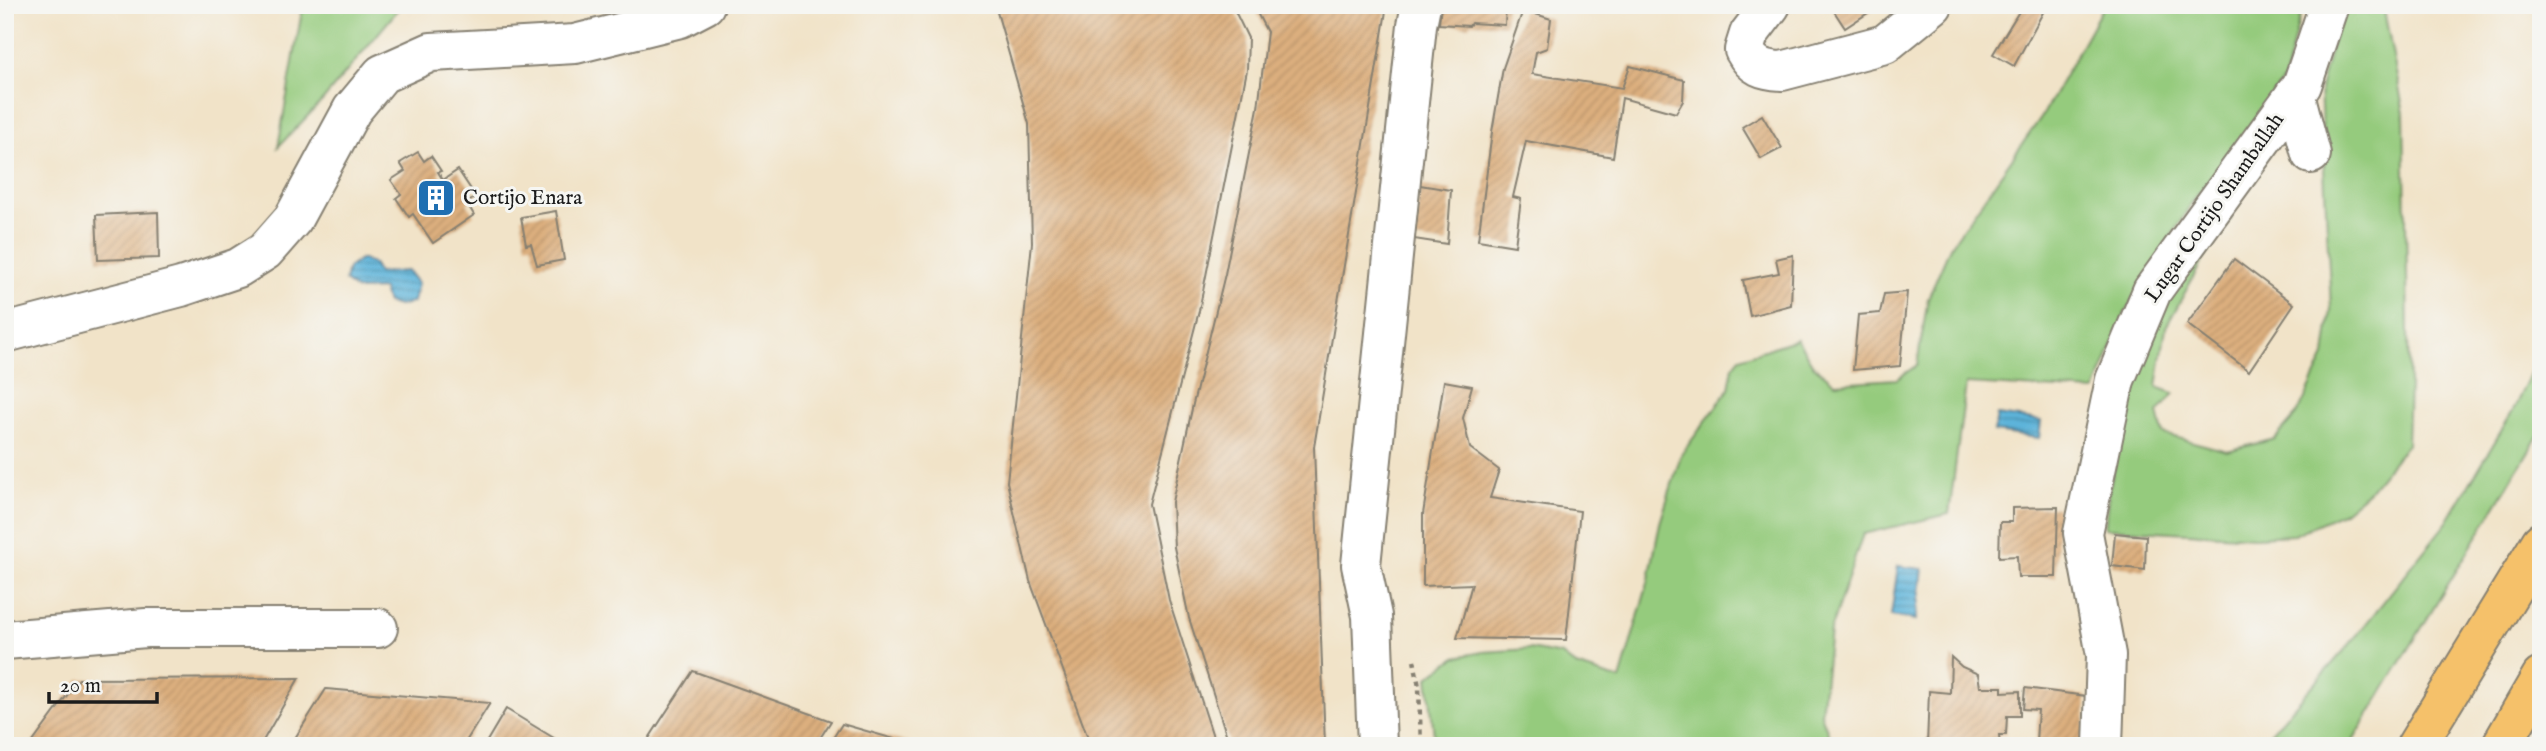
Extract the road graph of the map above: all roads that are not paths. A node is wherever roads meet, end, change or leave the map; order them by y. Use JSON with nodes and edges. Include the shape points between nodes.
{"nodes":[{"id":1,"x":705,"y":5,"type":"edge"},
{"id":2,"x":1421,"y":5,"type":"edge"},
{"id":3,"x":1771,"y":5,"type":"edge"},
{"id":4,"x":1933,"y":5,"type":"edge"},
{"id":5,"x":2329,"y":5,"type":"edge"},
{"id":6,"x":2295,"y":94,"type":"junction"},
{"id":7,"x":2311,"y":154,"type":"dead end"},
{"id":8,"x":5,"y":333,"type":"edge"},
{"id":9,"x":2541,"y":542,"type":"edge"},
{"id":10,"x":378,"y":628,"type":"dead end"},
{"id":11,"x":5,"y":640,"type":"edge"},
{"id":12,"x":2541,"y":677,"type":"edge"},
{"id":13,"x":1377,"y":746,"type":"edge"},
{"id":14,"x":2103,"y":746,"type":"edge"},
{"id":15,"x":2416,"y":746,"type":"edge"},
{"id":16,"x":2501,"y":746,"type":"edge"}],
"edges":[{"from":1,"to":8,"type":"street","via":[[680,18],[575,44],[432,52],[382,74],[352,110],[293,219],[265,251],[238,268],[181,287]]},
{"from":2,"to":13,"type":"street","via":[[1361,565],[1372,616]]},
{"from":3,"to":4,"type":"street","via":[[1749,34],[1744,50],[1751,64],[1782,71],[1885,44]]},
{"from":5,"to":6,"type":"street","name":"Lugar Cortijo Shamballah"},
{"from":6,"to":7,"type":"street"},
{"from":6,"to":14,"type":"street","name":"Lugar Cortijo Shamballah","via":[[2152,291],[2115,380],[2083,533],[2106,655]]},
{"from":9,"to":15,"type":"highway"},
{"from":10,"to":11,"type":"street","via":[[146,628]]},
{"from":12,"to":16,"type":"highway"}]}
